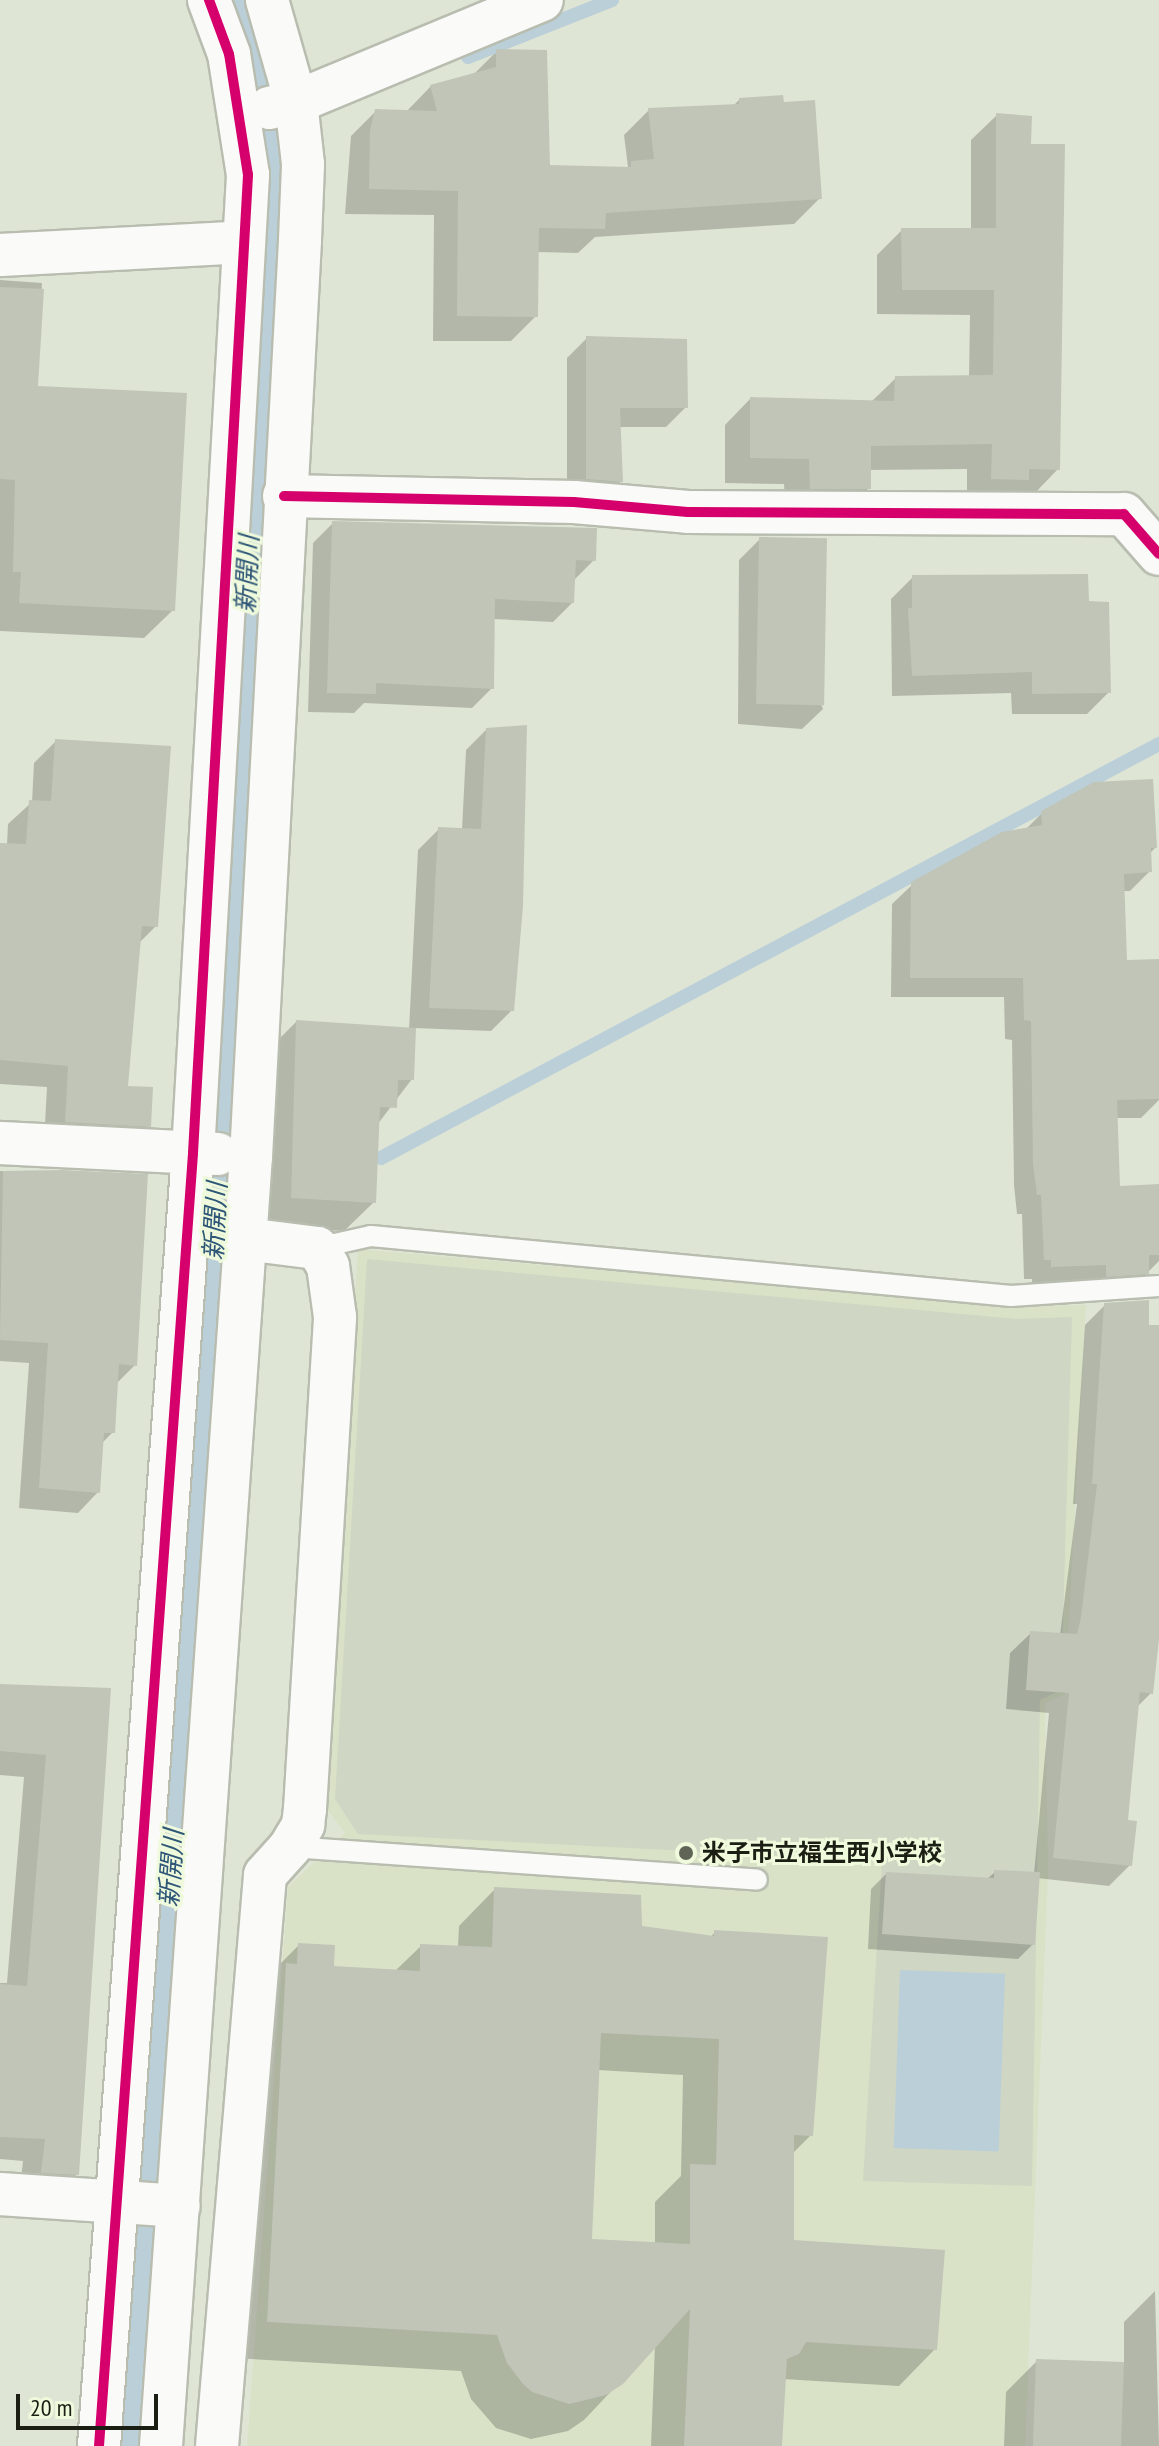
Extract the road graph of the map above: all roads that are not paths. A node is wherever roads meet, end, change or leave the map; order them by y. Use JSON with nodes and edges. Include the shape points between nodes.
{"nodes":[{"id":1,"x":209,"y":0,"type":"edge"},
{"id":2,"x":267,"y":0,"type":"edge"},
{"id":3,"x":542,"y":0,"type":"edge"},
{"id":4,"x":268,"y":108,"type":"junction"},
{"id":5,"x":244,"y":242,"type":"junction"},
{"id":6,"x":0,"y":255,"type":"edge"},
{"id":7,"x":284,"y":496,"type":"junction"},
{"id":8,"x":1159,"y":554,"type":"edge"},
{"id":9,"x":0,"y":1143,"type":"edge"},
{"id":10,"x":222,"y":1155,"type":"junction"},
{"id":11,"x":246,"y":1239,"type":"junction"},
{"id":12,"x":317,"y":1248,"type":"junction"},
{"id":13,"x":1159,"y":1286,"type":"edge"},
{"id":14,"x":290,"y":1847,"type":"junction"},
{"id":15,"x":757,"y":1880,"type":"dead end"},
{"id":16,"x":0,"y":2194,"type":"edge"},
{"id":17,"x":148,"y":2204,"type":"junction"},
{"id":18,"x":99,"y":2446,"type":"edge"},
{"id":19,"x":161,"y":2446,"type":"edge"},
{"id":20,"x":217,"y":2446,"type":"edge"}],
"edges":[{"from":1,"to":4,"type":"street","via":[[229,54]]},
{"from":2,"to":4,"type":"street"},
{"from":3,"to":4,"type":"street"},
{"from":4,"to":5,"type":"street","via":[[248,175]]},
{"from":4,"to":7,"type":"street","via":[[302,179]]},
{"from":5,"to":6,"type":"street"},
{"from":5,"to":10,"type":"street"},
{"from":7,"to":8,"type":"street","via":[[574,502],[688,512],[1124,514]]},
{"from":7,"to":10,"type":"street"},
{"from":9,"to":10,"type":"street"},
{"from":10,"to":11,"type":"street"},
{"from":10,"to":17,"type":"street"},
{"from":11,"to":12,"type":"street"},
{"from":11,"to":17,"type":"street"},
{"from":12,"to":13,"type":"lane","via":[[371,1236],[1011,1296]]},
{"from":12,"to":14,"type":"street","via":[[330,1275],[335,1317],[305,1809],[303,1825]]},
{"from":14,"to":15,"type":"lane"},
{"from":14,"to":20,"type":"street","via":[[265,1875]]},
{"from":16,"to":17,"type":"street"},
{"from":17,"to":18,"type":"street"},
{"from":17,"to":19,"type":"street"}]}
